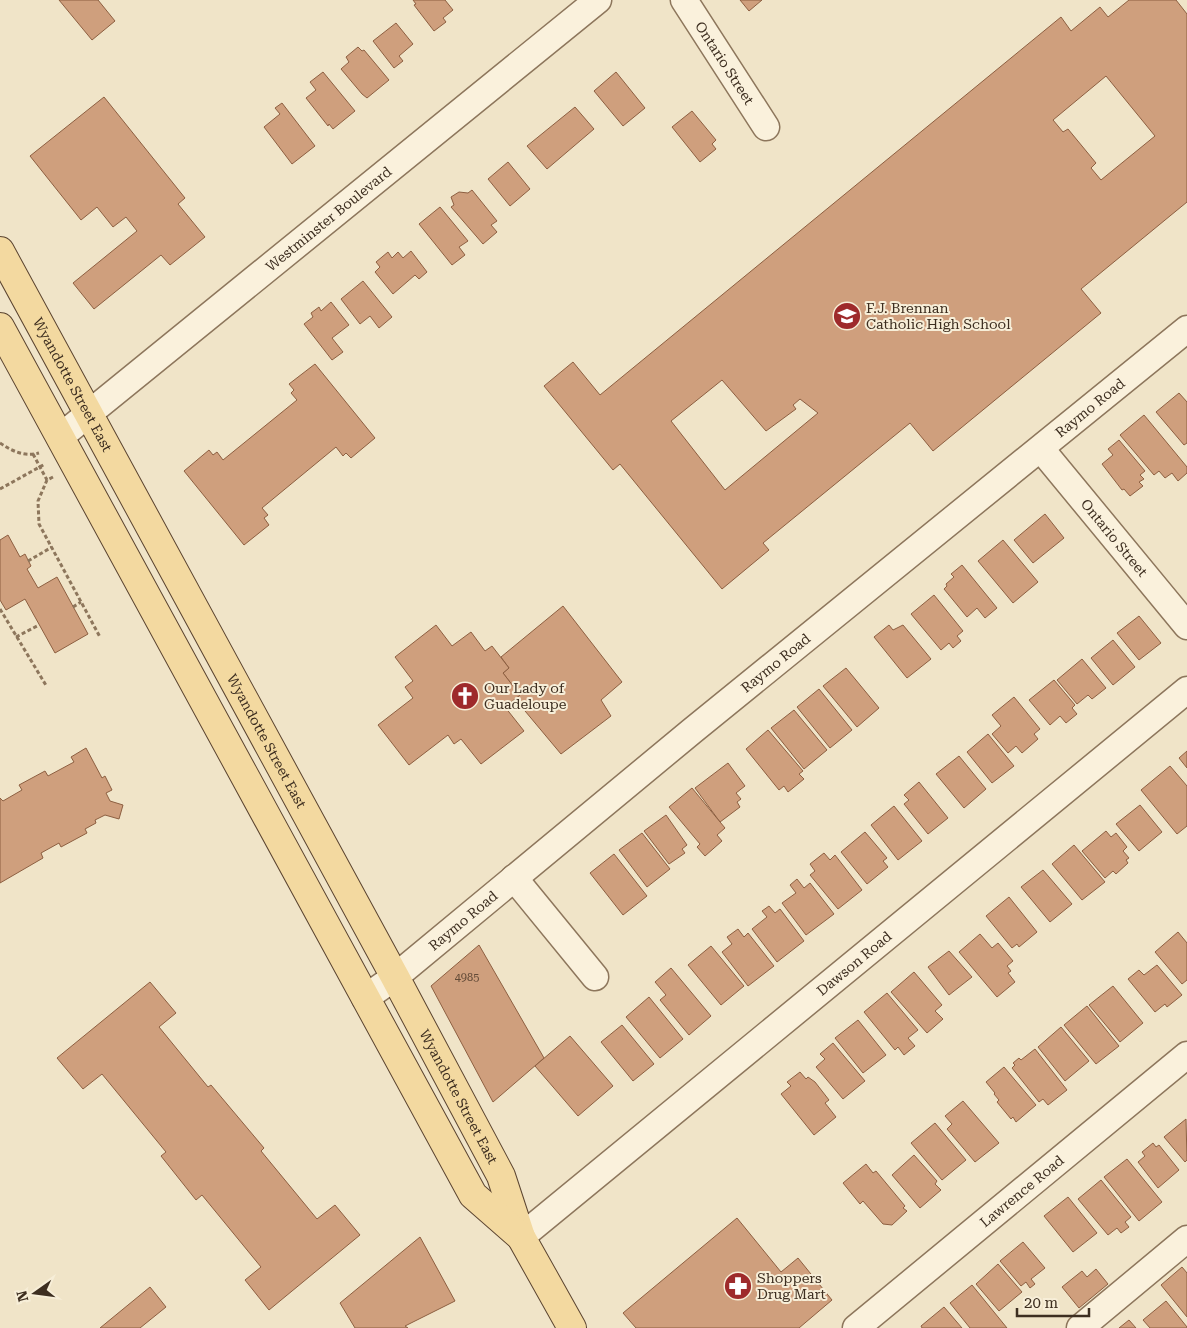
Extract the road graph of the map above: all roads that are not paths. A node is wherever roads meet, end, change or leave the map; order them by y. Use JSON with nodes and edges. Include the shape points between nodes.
{"nodes":[{"id":1,"x":598,"y":0,"type":"edge"},
{"id":2,"x":684,"y":0,"type":"edge"},
{"id":3,"x":766,"y":127,"type":"dead end"},
{"id":4,"x":0,"y":251,"type":"edge"},
{"id":5,"x":0,"y":327,"type":"edge"},
{"id":6,"x":1187,"y":329,"type":"edge"},
{"id":7,"x":88,"y":413,"type":"junction"},
{"id":8,"x":53,"y":449,"type":"junction"},
{"id":9,"x":1041,"y":449,"type":"junction"},
{"id":10,"x":1187,"y":626,"type":"edge"},
{"id":11,"x":1187,"y":690,"type":"edge"},
{"id":12,"x":514,"y":878,"type":"junction"},
{"id":13,"x":395,"y":977,"type":"junction"},
{"id":14,"x":594,"y":977,"type":"dead end"},
{"id":15,"x":364,"y":998,"type":"junction"},
{"id":16,"x":1187,"y":1055,"type":"edge"},
{"id":17,"x":521,"y":1237,"type":"junction"},
{"id":18,"x":1187,"y":1239,"type":"edge"},
{"id":19,"x":572,"y":1328,"type":"edge"},
{"id":20,"x":856,"y":1328,"type":"edge"},
{"id":21,"x":1080,"y":1328,"type":"edge"}],
"edges":[{"from":1,"to":7,"type":"street","name":"Westminster Boulevard"},
{"from":2,"to":3,"type":"street","name":"Ontario Street"},
{"from":4,"to":7,"type":"main road","name":"Wyandotte Street East"},
{"from":5,"to":8,"type":"main road","name":"Wyandotte Street East"},
{"from":6,"to":9,"type":"street","name":"Raymo Road"},
{"from":7,"to":8,"type":"street","name":"Westminster Boulevard"},
{"from":7,"to":13,"type":"main road","name":"Wyandotte Street East"},
{"from":8,"to":15,"type":"main road","name":"Wyandotte Street East"},
{"from":9,"to":10,"type":"street","name":"Ontario Street"},
{"from":9,"to":12,"type":"street","name":"Raymo Road"},
{"from":11,"to":17,"type":"street","name":"Dawson Road"},
{"from":12,"to":13,"type":"street","name":"Raymo Road"},
{"from":12,"to":14,"type":"street"},
{"from":13,"to":15,"type":"street","name":"Raymo Road"},
{"from":13,"to":17,"type":"main road","name":"Wyandotte Street East","via":[[501,1176]]},
{"from":15,"to":17,"type":"main road","name":"Wyandotte Street East","via":[[473,1195]]},
{"from":16,"to":20,"type":"street","name":"Lawrence Road"},
{"from":17,"to":19,"type":"main road","name":"Wyandotte Street East"},
{"from":18,"to":21,"type":"street"}]}
